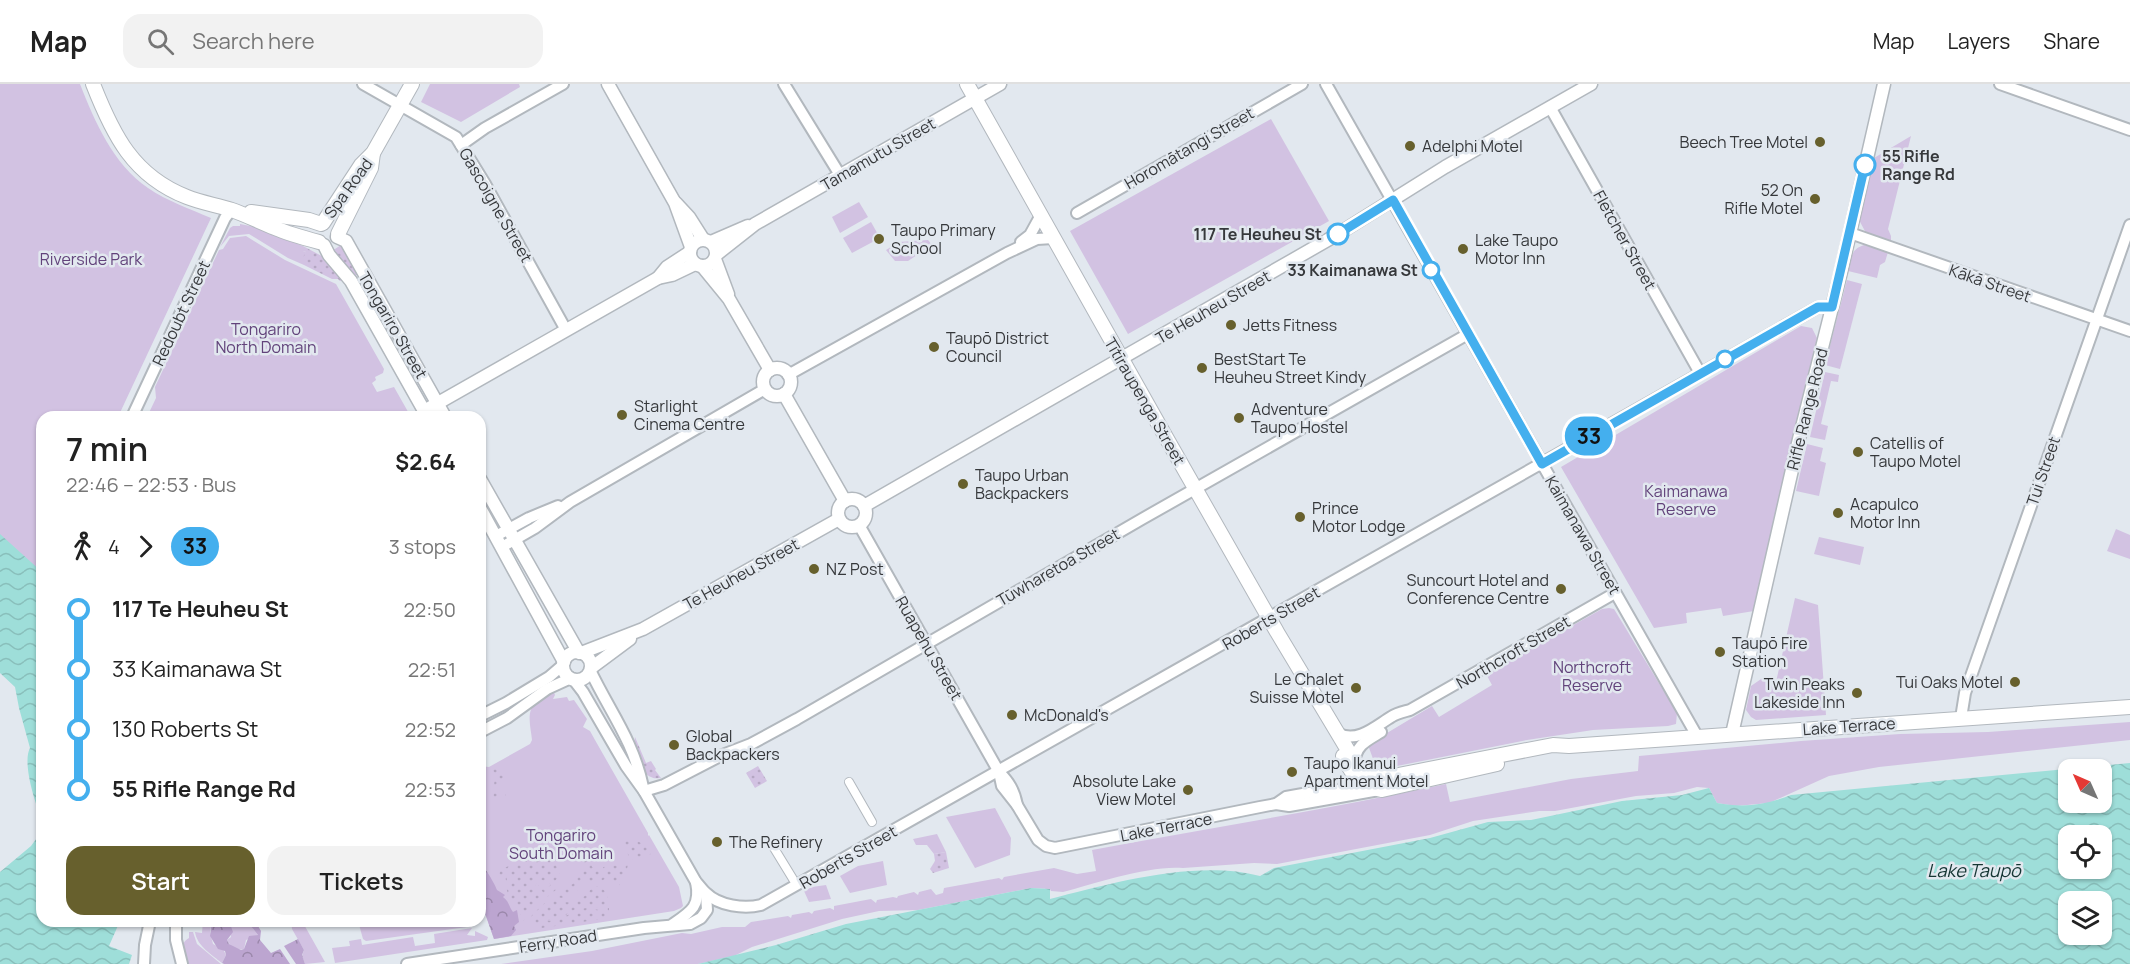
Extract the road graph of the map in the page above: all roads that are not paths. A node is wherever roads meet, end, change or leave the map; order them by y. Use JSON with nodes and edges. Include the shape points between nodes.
{"nodes":[{"id":1,"x":93,"y":84,"type":"edge"},
{"id":2,"x":363,"y":84,"type":"edge"},
{"id":3,"x":412,"y":84,"type":"edge"},
{"id":4,"x":562,"y":84,"type":"edge"},
{"id":5,"x":608,"y":84,"type":"edge"},
{"id":6,"x":784,"y":84,"type":"edge"},
{"id":7,"x":967,"y":84,"type":"edge"},
{"id":8,"x":1000,"y":84,"type":"edge"},
{"id":9,"x":1302,"y":84,"type":"edge"},
{"id":10,"x":1326,"y":84,"type":"edge"},
{"id":11,"x":1591,"y":84,"type":"edge"},
{"id":12,"x":1884,"y":84,"type":"edge"},
{"id":13,"x":2000,"y":84,"type":"edge"},
{"id":14,"x":975,"y":98,"type":"junction"},
{"id":15,"x":400,"y":105,"type":"junction"},
{"id":16,"x":1550,"y":107,"type":"junction"},
{"id":17,"x":2130,"y":130,"type":"edge"},
{"id":18,"x":461,"y":145,"type":"junction"},
{"id":19,"x":373,"y":153,"type":"junction"},
{"id":20,"x":840,"y":175,"type":"junction"},
{"id":21,"x":1393,"y":200,"type":"junction"},
{"id":22,"x":675,"y":202,"type":"junction"},
{"id":23,"x":231,"y":210,"type":"junction"},
{"id":24,"x":1077,"y":213,"type":"dead end"},
{"id":25,"x":1041,"y":215,"type":"junction"},
{"id":26,"x":322,"y":224,"type":"junction"},
{"id":27,"x":755,"y":224,"type":"junction"},
{"id":28,"x":2130,"y":225,"type":"edge"},
{"id":29,"x":1850,"y":233,"type":"junction"},
{"id":30,"x":337,"y":235,"type":"junction"},
{"id":31,"x":1053,"y":238,"type":"junction"},
{"id":32,"x":707,"y":241,"type":"junction"},
{"id":33,"x":322,"y":244,"type":"junction"},
{"id":34,"x":1007,"y":254,"type":"junction"},
{"id":35,"x":716,"y":256,"type":"junction"},
{"id":36,"x":694,"y":258,"type":"junction"},
{"id":37,"x":729,"y":298,"type":"junction"},
{"id":38,"x":1832,"y":307,"type":"junction"},
{"id":39,"x":2097,"y":319,"type":"junction"},
{"id":40,"x":566,"y":330,"type":"junction"},
{"id":41,"x":2130,"y":331,"type":"edge"},
{"id":42,"x":1468,"y":334,"type":"junction"},
{"id":43,"x":1121,"y":360,"type":"junction"},
{"id":44,"x":770,"y":370,"type":"junction"},
{"id":45,"x":1700,"y":373,"type":"junction"},
{"id":46,"x":788,"y":375,"type":"junction"},
{"id":47,"x":765,"y":389,"type":"junction"},
{"id":48,"x":784,"y":394,"type":"junction"},
{"id":49,"x":438,"y":403,"type":"junction"},
{"id":50,"x":135,"y":411,"type":"edge"},
{"id":51,"x":424,"y":411,"type":"edge"},
{"id":52,"x":429,"y":411,"type":"edge"},
{"id":53,"x":442,"y":411,"type":"edge"},
{"id":54,"x":1542,"y":464,"type":"junction"},
{"id":55,"x":486,"y":489,"type":"edge"},
{"id":56,"x":1195,"y":489,"type":"junction"},
{"id":57,"x":845,"y":501,"type":"junction"},
{"id":58,"x":864,"y":506,"type":"junction"},
{"id":59,"x":486,"y":519,"type":"edge"},
{"id":60,"x":839,"y":519,"type":"junction"},
{"id":61,"x":859,"y":525,"type":"junction"},
{"id":62,"x":512,"y":534,"type":"junction"},
{"id":63,"x":499,"y":542,"type":"junction"},
{"id":64,"x":1615,"y":593,"type":"junction"},
{"id":65,"x":1269,"y":619,"type":"junction"},
{"id":66,"x":643,"y":629,"type":"junction"},
{"id":67,"x":926,"y":644,"type":"junction"},
{"id":68,"x":580,"y":653,"type":"junction"},
{"id":69,"x":563,"y":664,"type":"junction"},
{"id":70,"x":590,"y":669,"type":"junction"},
{"id":71,"x":572,"y":679,"type":"junction"},
{"id":72,"x":2130,"y":707,"type":"edge"},
{"id":73,"x":1410,"y":710,"type":"junction"},
{"id":74,"x":486,"y":713,"type":"edge"},
{"id":75,"x":1327,"y":717,"type":"junction"},
{"id":76,"x":1962,"y":718,"type":"junction"},
{"id":77,"x":486,"y":729,"type":"edge"},
{"id":78,"x":1340,"y":734,"type":"junction"},
{"id":79,"x":1732,"y":734,"type":"junction"},
{"id":80,"x":1697,"y":736,"type":"junction"},
{"id":81,"x":1569,"y":746,"type":"junction"},
{"id":82,"x":1351,"y":763,"type":"junction"},
{"id":83,"x":1455,"y":763,"type":"junction"},
{"id":84,"x":999,"y":772,"type":"junction"},
{"id":85,"x":849,"y":782,"type":"dead end"},
{"id":86,"x":1363,"y":785,"type":"junction"},
{"id":87,"x":1335,"y":789,"type":"junction"},
{"id":88,"x":1382,"y":789,"type":"junction"},
{"id":89,"x":644,"y":790,"type":"junction"},
{"id":90,"x":1276,"y":804,"type":"junction"},
{"id":91,"x":872,"y":822,"type":"dead end"},
{"id":92,"x":774,"y":848,"type":"dead end"},
{"id":93,"x":1055,"y":848,"type":"joint"},
{"id":94,"x":696,"y":882,"type":"junction"},
{"id":95,"x":796,"y":884,"type":"dead end"},
{"id":96,"x":706,"y":894,"type":"junction"},
{"id":97,"x":673,"y":924,"type":"junction"},
{"id":98,"x":149,"y":927,"type":"edge"},
{"id":99,"x":176,"y":927,"type":"edge"},
{"id":100,"x":144,"y":964,"type":"edge"},
{"id":101,"x":182,"y":964,"type":"edge"},
{"id":102,"x":407,"y":964,"type":"edge"}],
"edges":[{"from":1,"to":23,"type":"main road","via":[[118,141],[144,171],[173,191]]},
{"from":2,"to":15,"type":"street","name":"Gascoigne Street"},
{"from":3,"to":15,"type":"main road","name":"Spa Road"},
{"from":4,"to":18,"type":"street"},
{"from":5,"to":22,"type":"street"},
{"from":6,"to":20,"type":"street"},
{"from":7,"to":14,"type":"main road","name":"Tītīraupenga Street"},
{"from":8,"to":14,"type":"street","name":"Tamamutu Street"},
{"from":9,"to":24,"type":"street","name":"Horomātangi Street"},
{"from":10,"to":21,"type":"street","name":"Kaimanawa Street"},
{"from":11,"to":16,"type":"street","name":"Te Heuheu Street"},
{"from":12,"to":29,"type":"street","name":"Rifle Range Road"},
{"from":13,"to":17,"type":"street"},
{"from":14,"to":20,"type":"street","name":"Tamamutu Street"},
{"from":14,"to":25,"type":"main road","name":"Tītīraupenga Street"},
{"from":15,"to":18,"type":"street","name":"Gascoigne Street","via":[[447,130]]},
{"from":15,"to":19,"type":"main road","name":"Spa Road"},
{"from":16,"to":21,"type":"street","name":"Te Heuheu Street"},
{"from":16,"to":45,"type":"street","name":"Fletcher Street"},
{"from":18,"to":40,"type":"street","name":"Gascoigne Street"},
{"from":19,"to":26,"type":"main road","name":"Spa Road"},
{"from":19,"to":30,"type":"main road","name":"Spa Road","via":[[371,168]]},
{"from":20,"to":27,"type":"street","name":"Tamamutu Street"},
{"from":21,"to":42,"type":"street","name":"Kaimanawa Street"},
{"from":21,"to":43,"type":"street","name":"Te Heuheu Street"},
{"from":22,"to":32,"type":"street"},
{"from":22,"to":36,"type":"street"},
{"from":23,"to":26,"type":"main road"},
{"from":23,"to":33,"type":"main road"},
{"from":23,"to":50,"type":"street","name":"Redoubt Street"},
{"from":25,"to":31,"type":"main road","name":"Tītīraupenga Street"},
{"from":25,"to":34,"type":"street","via":[[1030,235]]},
{"from":26,"to":30,"type":"main road","via":[[331,224]]},
{"from":26,"to":33,"type":"main road","via":[[315,235]]},
{"from":27,"to":32,"type":"street","name":"Tamamutu Street"},
{"from":27,"to":35,"type":"street","name":"Tamamutu Street"},
{"from":28,"to":39,"type":"street","name":"Tui Street"},
{"from":29,"to":38,"type":"street","name":"Rifle Range Road"},
{"from":29,"to":39,"type":"street","name":"Kākā Street"},
{"from":30,"to":33,"type":"main road","via":[[332,243]]},
{"from":30,"to":49,"type":"street","name":"Tongariro Street","via":[[346,241]]},
{"from":31,"to":34,"type":"street","via":[[1037,239]]},
{"from":31,"to":43,"type":"main road","name":"Tītīraupenga Street"},
{"from":32,"to":35,"type":"street"},
{"from":32,"to":36,"type":"street","name":"Tamamutu Street","via":[[696,242]]},
{"from":33,"to":51,"type":"street","name":"Tongariro Street","via":[[349,279]]},
{"from":34,"to":46,"type":"street"},
{"from":35,"to":36,"type":"street","name":"Tamamutu Street","via":[[710,265]]},
{"from":35,"to":37,"type":"street"},
{"from":36,"to":37,"type":"street"},
{"from":36,"to":40,"type":"street","via":[[672,275],[658,278]]},
{"from":37,"to":44,"type":"street"},
{"from":38,"to":45,"type":"street","name":"Roberts Street","via":[[1818,307]]},
{"from":38,"to":79,"type":"street","name":"Rifle Range Road"},
{"from":39,"to":41,"type":"street","name":"Kākā Street"},
{"from":39,"to":76,"type":"street","name":"Tui Street","via":[[1965,693]]},
{"from":40,"to":49,"type":"street"},
{"from":42,"to":54,"type":"street","name":"Kaimanawa Street"},
{"from":42,"to":56,"type":"street","name":"Tūwharetoa Street"},
{"from":43,"to":56,"type":"main road","name":"Tītīraupenga Street"},
{"from":43,"to":58,"type":"street","name":"Te Heuheu Street"},
{"from":44,"to":46,"type":"street","via":[[779,369]]},
{"from":44,"to":47,"type":"street","via":[[763,380]]},
{"from":45,"to":54,"type":"street","name":"Roberts Street"},
{"from":46,"to":48,"type":"street","via":[[791,384]]},
{"from":47,"to":48,"type":"street","via":[[772,395]]},
{"from":47,"to":62,"type":"street"},
{"from":48,"to":57,"type":"street"},
{"from":49,"to":52,"type":"street"},
{"from":49,"to":53,"type":"street","name":"Tongariro Street"},
{"from":54,"to":64,"type":"street","name":"Kaimanawa Street"},
{"from":54,"to":65,"type":"street","name":"Roberts Street"},
{"from":55,"to":62,"type":"street"},
{"from":56,"to":65,"type":"main road","name":"Tītīraupenga Street"},
{"from":56,"to":67,"type":"street","name":"Tūwharetoa Street"},
{"from":57,"to":58,"type":"street","via":[[858,500]]},
{"from":57,"to":60,"type":"street","via":[[838,511]]},
{"from":58,"to":61,"type":"street","via":[[864,518]]},
{"from":59,"to":63,"type":"street"},
{"from":60,"to":61,"type":"street","via":[[850,526]]},
{"from":60,"to":66,"type":"street","name":"Te Heuheu Street"},
{"from":61,"to":67,"type":"street","name":"Ruapehu Street"},
{"from":62,"to":63,"type":"street"},
{"from":62,"to":68,"type":"street"},
{"from":63,"to":69,"type":"street"},
{"from":64,"to":73,"type":"street","name":"Northcroft Street"},
{"from":64,"to":80,"type":"street","name":"Kaimanawa Street"},
{"from":65,"to":75,"type":"main road","name":"Tītīraupenga Street"},
{"from":65,"to":84,"type":"street","name":"Roberts Street"},
{"from":66,"to":68,"type":"street","name":"Te Heuheu Street"},
{"from":66,"to":70,"type":"street","name":"Te Heuheu Street"},
{"from":67,"to":84,"type":"street","name":"Ruapehu Street"},
{"from":67,"to":89,"type":"street","name":"Tūwharetoa Street","via":[[751,744],[664,785]]},
{"from":68,"to":69,"type":"street","via":[[570,654]]},
{"from":68,"to":70,"type":"street","via":[[590,660]]},
{"from":69,"to":71,"type":"street"},
{"from":69,"to":74,"type":"street","via":[[549,677]]},
{"from":70,"to":71,"type":"street","via":[[582,679]]},
{"from":70,"to":89,"type":"street","via":[[627,738],[639,765]]},
{"from":71,"to":77,"type":"street"},
{"from":71,"to":89,"type":"street"},
{"from":72,"to":76,"type":"main road","name":"Lake Terrace"},
{"from":73,"to":78,"type":"street","name":"Northcroft Street","via":[[1357,737]]},
{"from":73,"to":82,"type":"street","name":"Northcroft Street","via":[[1362,743]]},
{"from":75,"to":78,"type":"main road","name":"Tītīraupenga Street"},
{"from":75,"to":82,"type":"main road","name":"Tītīraupenga Street","via":[[1331,732]]},
{"from":76,"to":79,"type":"main road","name":"Lake Terrace"},
{"from":78,"to":82,"type":"main road","name":"Tītīraupenga Street"},
{"from":79,"to":80,"type":"main road","name":"Lake Terrace"},
{"from":80,"to":81,"type":"main road","name":"Lake Terrace"},
{"from":81,"to":83,"type":"main road","name":"Lake Terrace","via":[[1553,745]]},
{"from":81,"to":88,"type":"main road","name":"Lake Terrace"},
{"from":82,"to":83,"type":"main road","name":"Lake Terrace","via":[[1376,778]]},
{"from":82,"to":86,"type":"main road","name":"Tītīraupenga Street","via":[[1353,776]]},
{"from":82,"to":87,"type":"street","via":[[1344,783]]},
{"from":83,"to":86,"type":"street","name":"Lake Terrace","via":[[1422,775]]},
{"from":84,"to":93,"type":"street","name":"Ruapehu Street","via":[[1009,782],[1017,805],[1041,844]]},
{"from":84,"to":96,"type":"street","name":"Roberts Street","via":[[761,905],[732,906]]},
{"from":85,"to":91,"type":"street"},
{"from":86,"to":87,"type":"street","name":"Lake Terrace"},
{"from":86,"to":88,"type":"main road","name":"Lake Terrace"},
{"from":87,"to":90,"type":"street","name":"Lake Terrace","via":[[1286,797]]},
{"from":88,"to":90,"type":"street","name":"Lake Terrace","via":[[1289,806]]},
{"from":89,"to":94,"type":"street"},
{"from":90,"to":93,"type":"street","name":"Lake Terrace"},
{"from":92,"to":95,"type":"street"},
{"from":94,"to":96,"type":"street"},
{"from":94,"to":97,"type":"street","via":[[697,903]]},
{"from":96,"to":97,"type":"street","name":"Ferry Road","via":[[708,907],[701,918],[690,924]]},
{"from":97,"to":102,"type":"street","name":"Ferry Road"},
{"from":98,"to":100,"type":"street"},
{"from":99,"to":101,"type":"street"}]}
